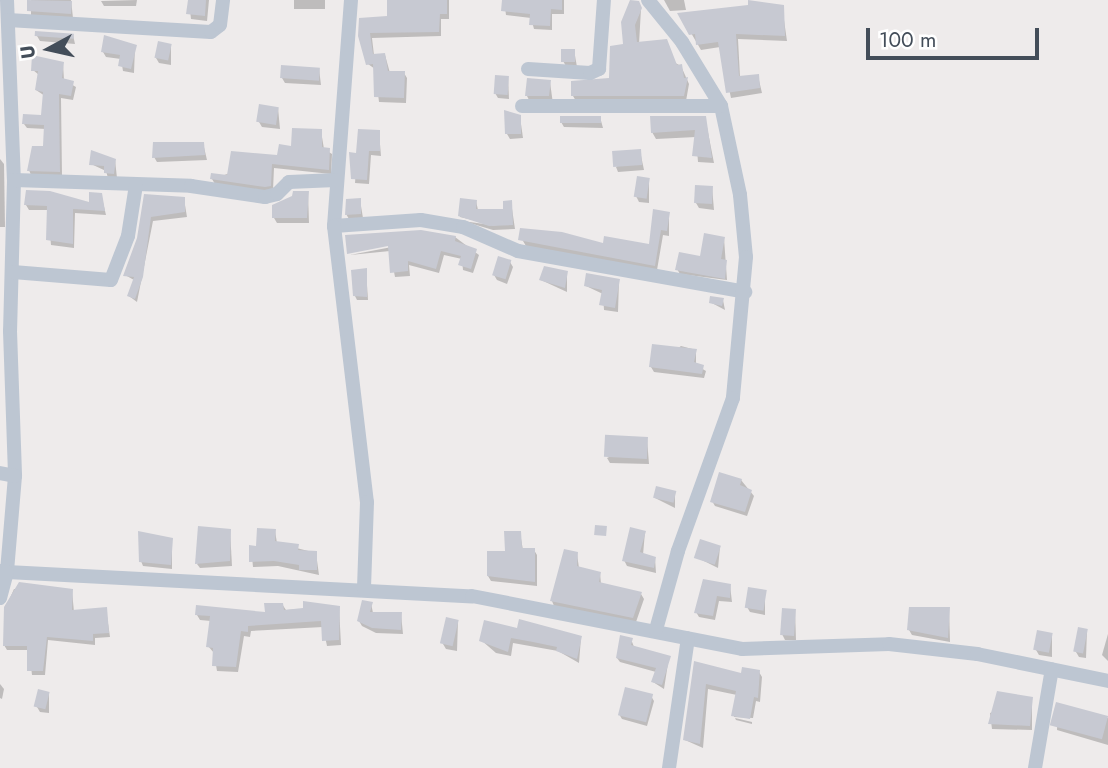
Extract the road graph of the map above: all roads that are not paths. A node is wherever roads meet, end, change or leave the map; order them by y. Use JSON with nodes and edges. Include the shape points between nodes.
{"nodes":[{"id":1,"x":7,"y":0,"type":"edge"},
{"id":2,"x":223,"y":0,"type":"edge"},
{"id":3,"x":351,"y":0,"type":"edge"},
{"id":4,"x":604,"y":0,"type":"edge"},
{"id":5,"x":648,"y":0,"type":"edge"},
{"id":6,"x":8,"y":20,"type":"junction"},
{"id":7,"x":528,"y":69,"type":"dead end"},
{"id":8,"x":522,"y":106,"type":"dead end"},
{"id":9,"x":721,"y":106,"type":"junction"},
{"id":10,"x":14,"y":180,"type":"junction"},
{"id":11,"x":336,"y":180,"type":"junction"},
{"id":12,"x":136,"y":185,"type":"junction"},
{"id":13,"x":334,"y":226,"type":"junction"},
{"id":14,"x":13,"y":272,"type":"junction"},
{"id":15,"x":745,"y":292,"type":"junction"},
{"id":16,"x":7,"y":475,"type":"edge"},
{"id":17,"x":3,"y":571,"type":"edge"},
{"id":18,"x":364,"y":589,"type":"junction"},
{"id":19,"x":0,"y":598,"type":"edge"},
{"id":20,"x":656,"y":630,"type":"junction"},
{"id":21,"x":688,"y":638,"type":"junction"},
{"id":22,"x":1052,"y":669,"type":"junction"},
{"id":23,"x":1108,"y":681,"type":"edge"},
{"id":24,"x":669,"y":768,"type":"edge"},
{"id":25,"x":1035,"y":768,"type":"edge"}],
"edges":[{"from":1,"to":6,"type":"street"},
{"from":2,"to":6,"type":"street","via":[[220,25],[211,32]]},
{"from":3,"to":11,"type":"street"},
{"from":4,"to":7,"type":"street","via":[[596,71]]},
{"from":5,"to":9,"type":"street","via":[[682,42]]},
{"from":6,"to":10,"type":"street"},
{"from":8,"to":9,"type":"street"},
{"from":9,"to":15,"type":"street","via":[[740,195]]},
{"from":10,"to":12,"type":"street"},
{"from":10,"to":14,"type":"street"},
{"from":11,"to":12,"type":"street","via":[[289,182],[277,194],[265,197],[191,186]]},
{"from":11,"to":13,"type":"street"},
{"from":12,"to":14,"type":"street","via":[[128,236],[111,280]]},
{"from":13,"to":15,"type":"street","via":[[421,220],[463,227],[518,251]]},
{"from":13,"to":18,"type":"street","via":[[367,502]]},
{"from":14,"to":16,"type":"street"},
{"from":15,"to":20,"type":"street","via":[[733,398],[678,551]]},
{"from":16,"to":17,"type":"street"},
{"from":17,"to":18,"type":"street"},
{"from":17,"to":19,"type":"street"},
{"from":18,"to":20,"type":"street","via":[[472,596]]},
{"from":20,"to":21,"type":"street"},
{"from":21,"to":22,"type":"street","via":[[766,651],[889,644]]},
{"from":21,"to":24,"type":"street"},
{"from":22,"to":23,"type":"street"},
{"from":22,"to":25,"type":"street"}]}
